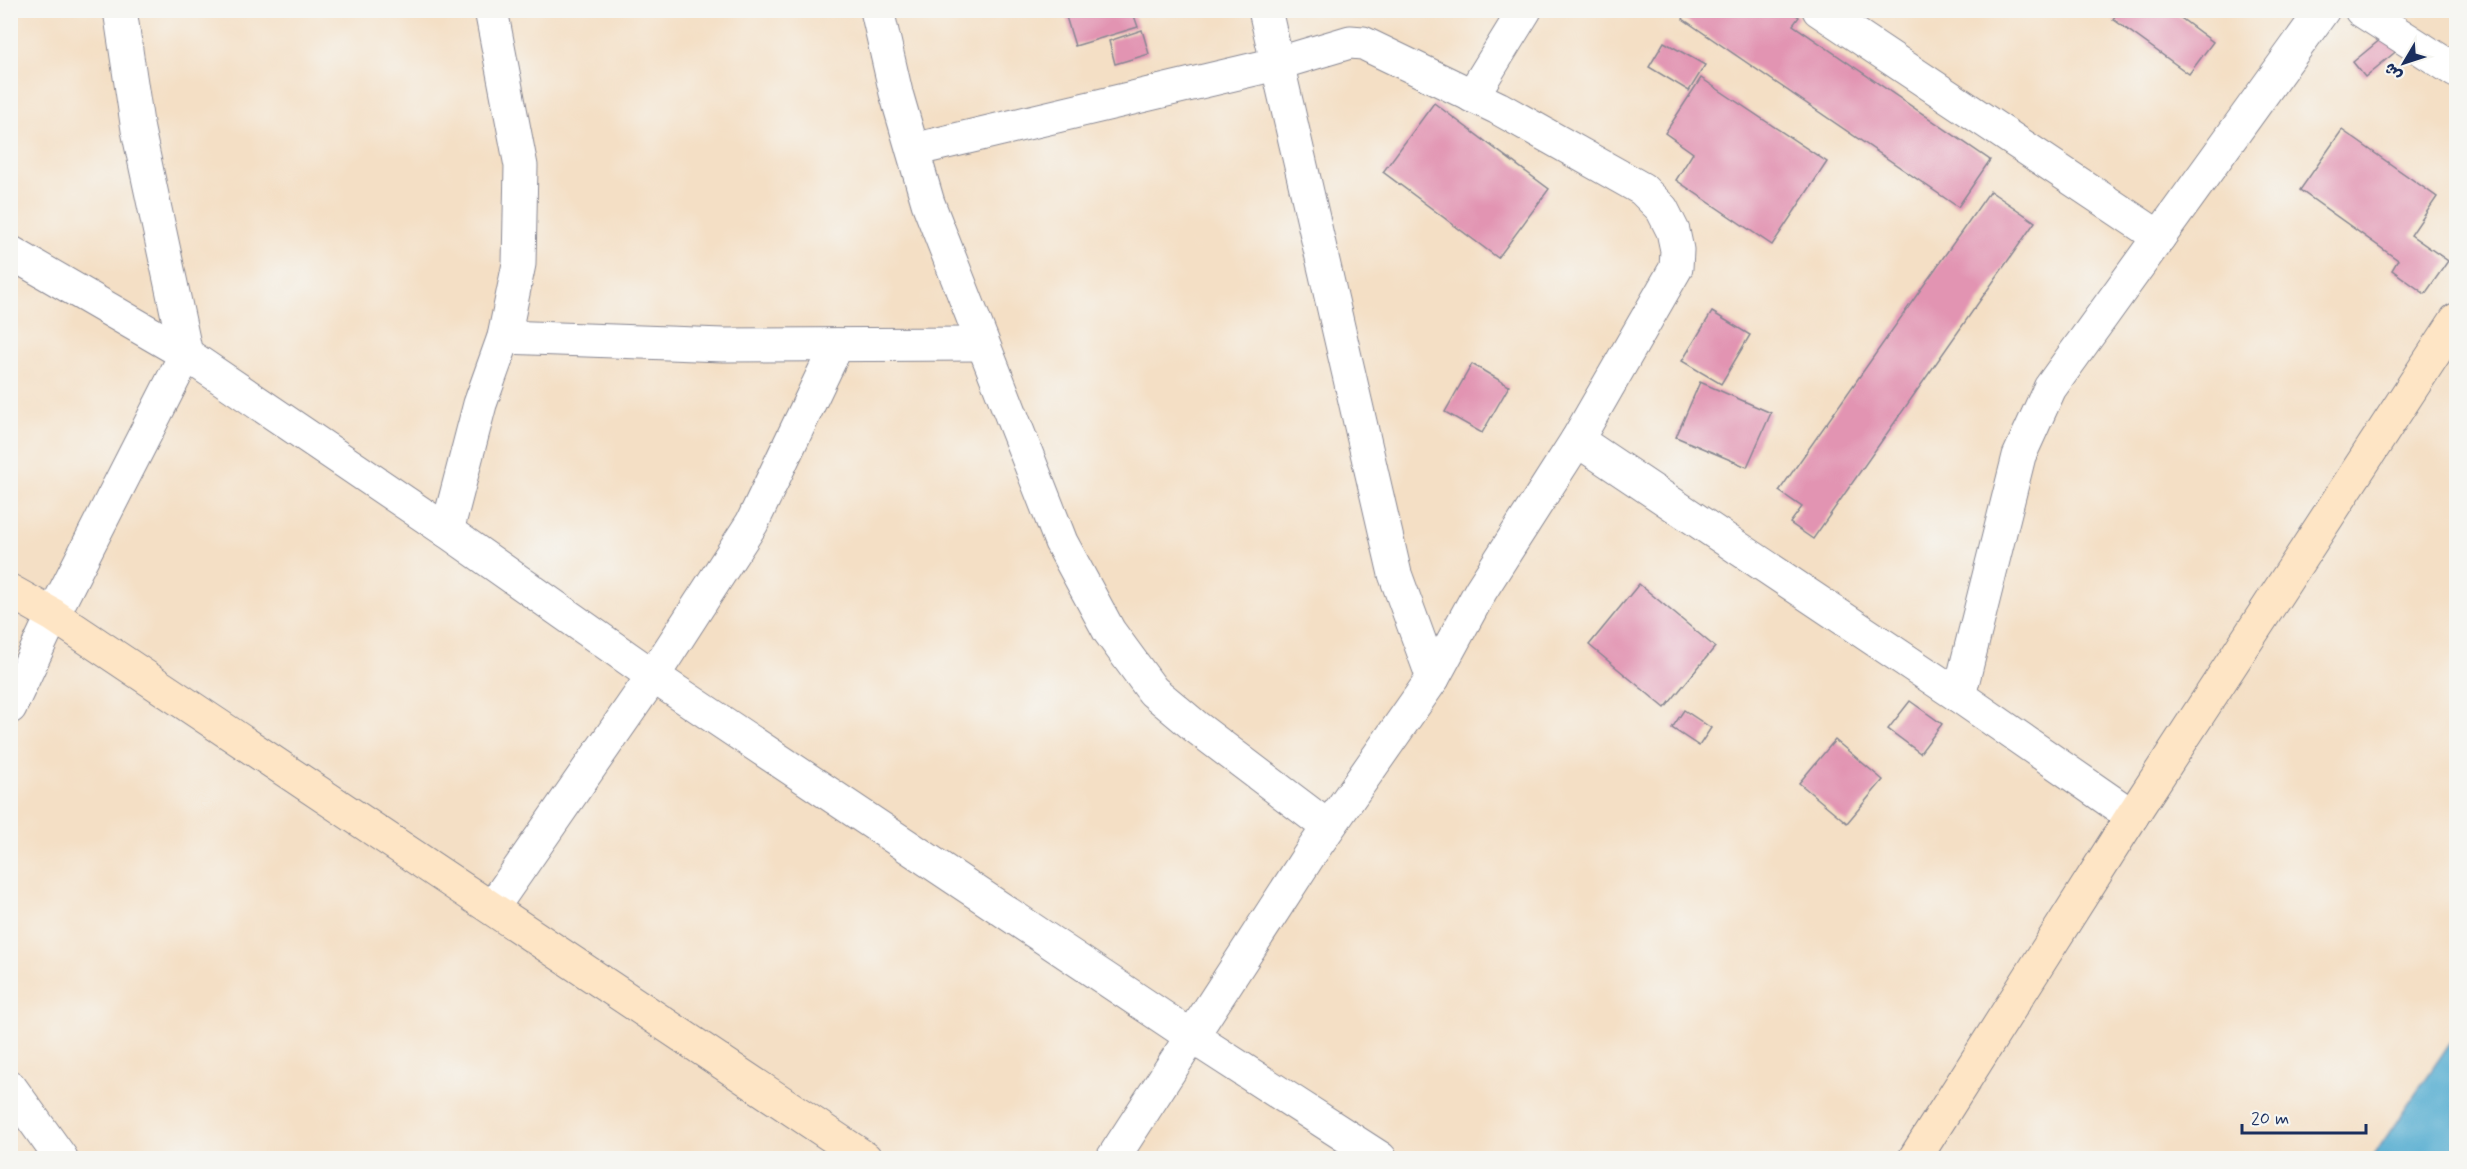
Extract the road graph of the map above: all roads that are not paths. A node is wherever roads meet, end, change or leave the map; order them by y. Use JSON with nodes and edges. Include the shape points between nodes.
{"nodes":[{"id":1,"x":120,"y":10,"type":"edge"},
{"id":2,"x":491,"y":10,"type":"edge"},
{"id":3,"x":877,"y":10,"type":"edge"},
{"id":4,"x":1264,"y":10,"type":"edge"},
{"id":5,"x":1525,"y":10,"type":"edge"},
{"id":6,"x":1819,"y":10,"type":"edge"},
{"id":7,"x":2323,"y":10,"type":"edge"},
{"id":8,"x":2361,"y":10,"type":"edge"},
{"id":9,"x":1276,"y":64,"type":"junction"},
{"id":10,"x":2457,"y":71,"type":"edge"},
{"id":11,"x":1472,"y":96,"type":"junction"},
{"id":12,"x":913,"y":150,"type":"junction"},
{"id":13,"x":2160,"y":237,"type":"junction"},
{"id":14,"x":10,"y":252,"type":"edge"},
{"id":15,"x":2457,"y":320,"type":"edge"},
{"id":16,"x":504,"y":337,"type":"junction"},
{"id":17,"x":982,"y":344,"type":"junction"},
{"id":18,"x":837,"y":345,"type":"junction"},
{"id":19,"x":186,"y":354,"type":"junction"},
{"id":20,"x":1577,"y":440,"type":"junction"},
{"id":21,"x":447,"y":531,"type":"junction"},
{"id":22,"x":10,"y":591,"type":"edge"},
{"id":23,"x":53,"y":615,"type":"junction"},
{"id":24,"x":653,"y":676,"type":"junction"},
{"id":25,"x":1432,"y":678,"type":"junction"},
{"id":26,"x":1959,"y":696,"type":"junction"},
{"id":27,"x":10,"y":707,"type":"edge"},
{"id":28,"x":2132,"y":816,"type":"junction"},
{"id":29,"x":1328,"y":827,"type":"junction"},
{"id":30,"x":492,"y":908,"type":"junction"},
{"id":31,"x":1191,"y":1036,"type":"junction"},
{"id":32,"x":10,"y":1087,"type":"edge"},
{"id":33,"x":61,"y":1158,"type":"edge"},
{"id":34,"x":865,"y":1158,"type":"edge"},
{"id":35,"x":1113,"y":1158,"type":"edge"},
{"id":36,"x":1380,"y":1158,"type":"edge"},
{"id":37,"x":1915,"y":1158,"type":"edge"}],
"edges":[{"from":1,"to":19,"type":"street","via":[[138,130]]},
{"from":2,"to":16,"type":"street","via":[[521,166],[519,264]]},
{"from":3,"to":12,"type":"street"},
{"from":4,"to":9,"type":"street"},
{"from":5,"to":11,"type":"street"},
{"from":6,"to":13,"type":"street"},
{"from":7,"to":13,"type":"street"},
{"from":8,"to":10,"type":"street"},
{"from":9,"to":11,"type":"street","via":[[1350,42],[1363,43]]},
{"from":9,"to":12,"type":"street"},
{"from":9,"to":25,"type":"street","via":[[1395,574]]},
{"from":11,"to":20,"type":"street","via":[[1642,189],[1662,209],[1673,231],[1676,268]]},
{"from":12,"to":17,"type":"street","via":[[928,203]]},
{"from":13,"to":26,"type":"street","via":[[2050,387],[2019,456]]},
{"from":14,"to":19,"type":"street"},
{"from":15,"to":28,"type":"street"},
{"from":16,"to":18,"type":"street"},
{"from":16,"to":21,"type":"street","via":[[480,405]]},
{"from":17,"to":18,"type":"street"},
{"from":17,"to":29,"type":"street","via":[[1061,542],[1109,631],[1153,691]]},
{"from":18,"to":24,"type":"street","via":[[752,523]]},
{"from":19,"to":21,"type":"street"},
{"from":19,"to":23,"type":"street"},
{"from":20,"to":25,"type":"street","via":[[1481,590]]},
{"from":20,"to":26,"type":"street"},
{"from":21,"to":24,"type":"street"},
{"from":22,"to":23,"type":"street"},
{"from":23,"to":27,"type":"street"},
{"from":23,"to":30,"type":"street"},
{"from":24,"to":30,"type":"street"},
{"from":24,"to":31,"type":"street"},
{"from":25,"to":29,"type":"street"},
{"from":26,"to":28,"type":"street"},
{"from":28,"to":37,"type":"street"},
{"from":29,"to":31,"type":"street"},
{"from":30,"to":34,"type":"street"},
{"from":31,"to":35,"type":"street"},
{"from":31,"to":36,"type":"street"},
{"from":32,"to":33,"type":"street"}]}
